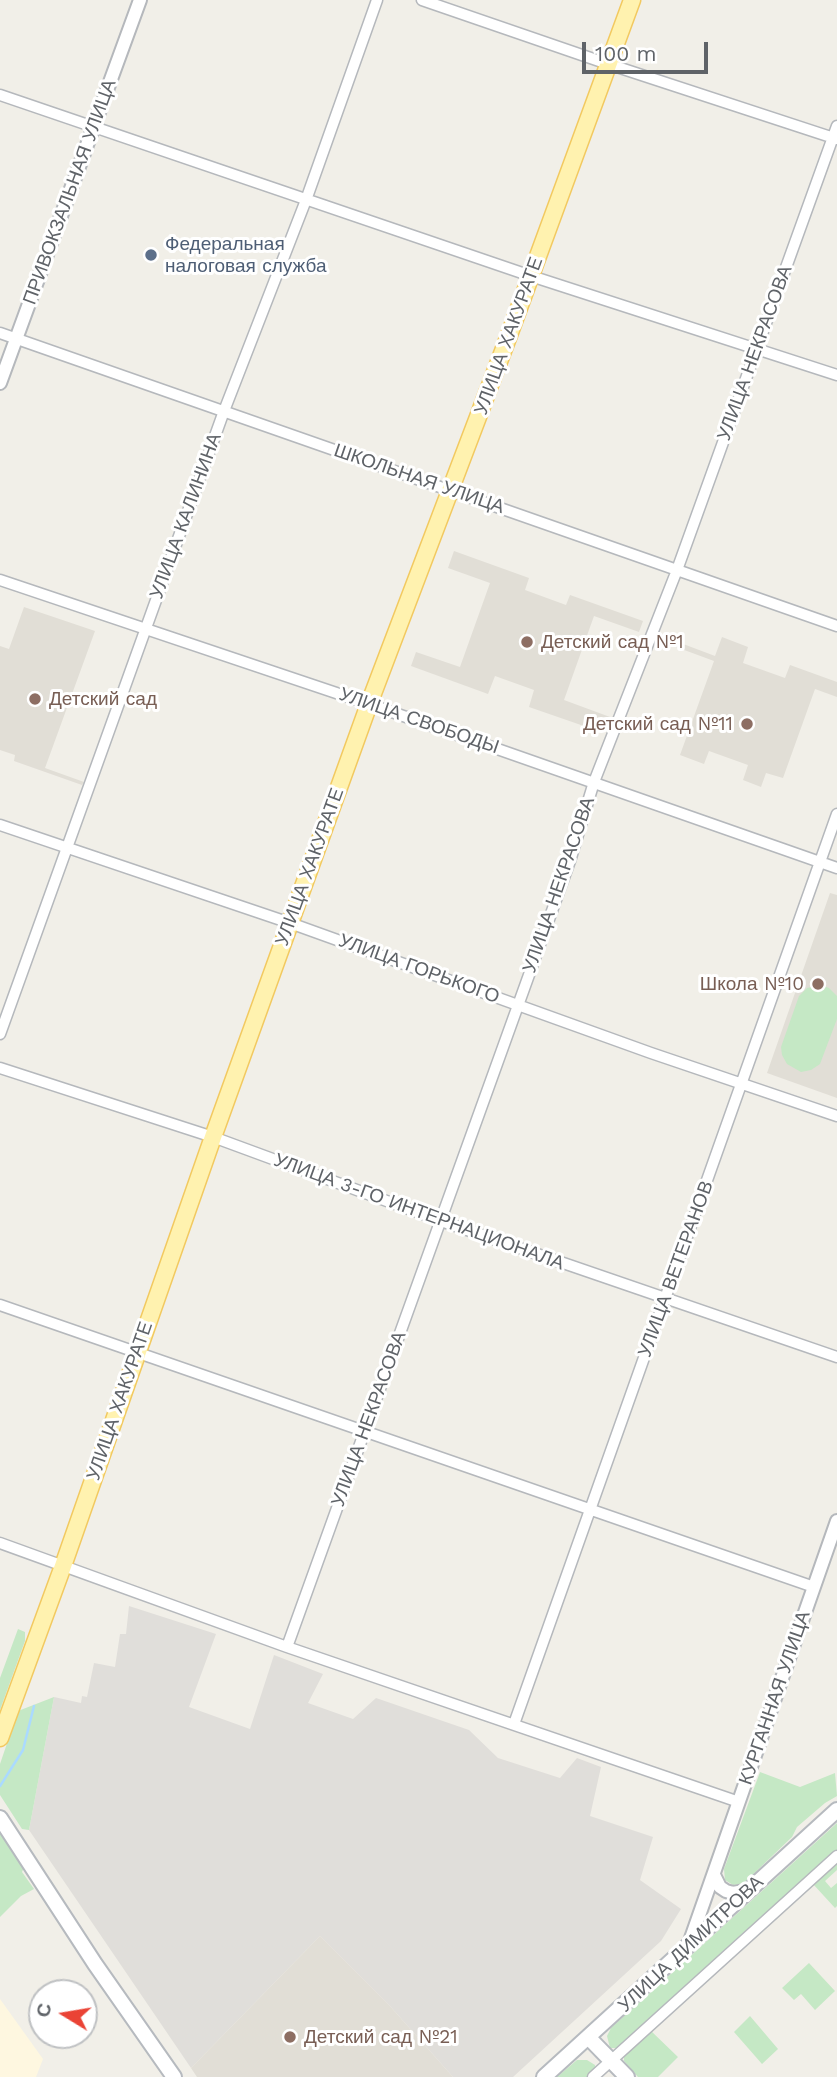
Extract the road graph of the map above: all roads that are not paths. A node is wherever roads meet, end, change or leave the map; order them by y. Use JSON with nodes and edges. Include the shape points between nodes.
{"nodes":[{"id":1,"x":140,"y":0,"type":"edge"},
{"id":2,"x":377,"y":0,"type":"edge"},
{"id":3,"x":422,"y":0,"type":"edge"},
{"id":4,"x":632,"y":0,"type":"edge"},
{"id":5,"x":608,"y":64,"type":"junction"},
{"id":6,"x":0,"y":95,"type":"edge"},
{"id":7,"x":837,"y":125,"type":"edge"},
{"id":8,"x":94,"y":126,"type":"junction"},
{"id":9,"x":835,"y":138,"type":"edge"},
{"id":10,"x":306,"y":200,"type":"junction"},
{"id":11,"x":531,"y":276,"type":"junction"},
{"id":12,"x":0,"y":333,"type":"edge"},
{"id":13,"x":16,"y":339,"type":"junction"},
{"id":14,"x":757,"y":348,"type":"junction"},
{"id":15,"x":837,"y":376,"type":"edge"},
{"id":16,"x":0,"y":383,"type":"edge"},
{"id":17,"x":224,"y":411,"type":"junction"},
{"id":18,"x":451,"y":491,"type":"junction"},
{"id":19,"x":677,"y":570,"type":"junction"},
{"id":20,"x":0,"y":580,"type":"edge"},
{"id":21,"x":837,"y":626,"type":"edge"},
{"id":22,"x":145,"y":630,"type":"junction"},
{"id":23,"x":369,"y":704,"type":"junction"},
{"id":24,"x":594,"y":782,"type":"junction"},
{"id":25,"x":837,"y":814,"type":"edge"},
{"id":26,"x":0,"y":825,"type":"edge"},
{"id":27,"x":67,"y":849,"type":"junction"},
{"id":28,"x":820,"y":862,"type":"junction"},
{"id":29,"x":837,"y":868,"type":"edge"},
{"id":30,"x":290,"y":923,"type":"junction"},
{"id":31,"x":518,"y":1004,"type":"junction"},
{"id":32,"x":0,"y":1034,"type":"edge"},
{"id":33,"x":0,"y":1068,"type":"edge"},
{"id":34,"x":742,"y":1085,"type":"junction"},
{"id":35,"x":837,"y":1116,"type":"edge"},
{"id":36,"x":213,"y":1137,"type":"junction"},
{"id":37,"x":442,"y":1221,"type":"junction"},
{"id":38,"x":665,"y":1300,"type":"junction"},
{"id":39,"x":0,"y":1305,"type":"edge"},
{"id":40,"x":137,"y":1353,"type":"junction"},
{"id":41,"x":837,"y":1357,"type":"edge"},
{"id":42,"x":365,"y":1431,"type":"junction"},
{"id":43,"x":589,"y":1509,"type":"junction"},
{"id":44,"x":837,"y":1521,"type":"edge"},
{"id":45,"x":0,"y":1543,"type":"edge"},
{"id":46,"x":63,"y":1566,"type":"junction"},
{"id":47,"x":814,"y":1587,"type":"junction"},
{"id":48,"x":287,"y":1647,"type":"junction"},
{"id":49,"x":514,"y":1724,"type":"junction"},
{"id":50,"x":0,"y":1738,"type":"edge"},
{"id":51,"x":739,"y":1802,"type":"junction"},
{"id":52,"x":837,"y":1810,"type":"edge"},
{"id":53,"x":2,"y":1824,"type":"edge"},
{"id":54,"x":837,"y":1856,"type":"edge"},
{"id":55,"x":714,"y":1875,"type":"junction"},
{"id":56,"x":749,"y":1890,"type":"junction"},
{"id":57,"x":689,"y":1944,"type":"junction"},
{"id":58,"x":586,"y":2040,"type":"junction"},
{"id":59,"x":608,"y":2063,"type":"junction"},
{"id":60,"x":174,"y":2077,"type":"edge"},
{"id":61,"x":544,"y":2077,"type":"edge"},
{"id":62,"x":593,"y":2077,"type":"edge"},
{"id":63,"x":617,"y":2077,"type":"edge"},
{"id":64,"x":626,"y":2077,"type":"edge"}],
"edges":[{"from":1,"to":8,"type":"street","name":"ПРИВОКЗАЛЬНАЯ УЛИЦА"},
{"from":2,"to":10,"type":"street","name":"УЛИЦА КАЛИНИНА"},
{"from":3,"to":5,"type":"street"},
{"from":4,"to":5,"type":"main road","name":"УЛИЦА ХАКУРАТЕ"},
{"from":5,"to":9,"type":"street"},
{"from":5,"to":11,"type":"main road","name":"УЛИЦА ХАКУРАТЕ"},
{"from":6,"to":8,"type":"street"},
{"from":7,"to":9,"type":"street","name":"УЛИЦА НЕКРАСОВА"},
{"from":8,"to":10,"type":"street"},
{"from":8,"to":13,"type":"street","name":"ПРИВОКЗАЛЬНАЯ УЛИЦА"},
{"from":9,"to":14,"type":"street","name":"УЛИЦА НЕКРАСОВА"},
{"from":10,"to":11,"type":"street"},
{"from":10,"to":17,"type":"street","name":"УЛИЦА КАЛИНИНА"},
{"from":11,"to":14,"type":"street"},
{"from":11,"to":18,"type":"main road","name":"УЛИЦА ХАКУРАТЕ"},
{"from":12,"to":13,"type":"street","name":"ШКОЛЬНАЯ УЛИЦА"},
{"from":13,"to":16,"type":"street","name":"ПРИВОКЗАЛЬНАЯ УЛИЦА"},
{"from":13,"to":17,"type":"street","name":"ШКОЛЬНАЯ УЛИЦА"},
{"from":14,"to":15,"type":"street"},
{"from":14,"to":19,"type":"street","name":"УЛИЦА НЕКРАСОВА"},
{"from":17,"to":18,"type":"street","name":"ШКОЛЬНАЯ УЛИЦА"},
{"from":17,"to":22,"type":"street","name":"УЛИЦА КАЛИНИНА"},
{"from":18,"to":19,"type":"street","name":"ШКОЛЬНАЯ УЛИЦА"},
{"from":18,"to":23,"type":"main road","name":"УЛИЦА ХАКУРАТЕ"},
{"from":19,"to":21,"type":"street","name":"ШКОЛЬНАЯ УЛИЦА"},
{"from":19,"to":24,"type":"street","name":"УЛИЦА НЕКРАСОВА"},
{"from":20,"to":22,"type":"street","name":"УЛИЦА СВОБОДЫ"},
{"from":22,"to":23,"type":"street","name":"УЛИЦА СВОБОДЫ"},
{"from":22,"to":27,"type":"street","name":"УЛИЦА КАЛИНИНА"},
{"from":23,"to":24,"type":"street","name":"УЛИЦА СВОБОДЫ"},
{"from":23,"to":30,"type":"main road","name":"УЛИЦА ХАКУРАТЕ"},
{"from":24,"to":28,"type":"street","name":"УЛИЦА СВОБОДЫ"},
{"from":24,"to":31,"type":"street","name":"УЛИЦА НЕКРАСОВА"},
{"from":25,"to":28,"type":"street","name":"УЛИЦА ВЕТЕРАНОВ"},
{"from":26,"to":27,"type":"street","name":"УЛИЦА ГОРЬКОГО"},
{"from":27,"to":30,"type":"street","name":"УЛИЦА ГОРЬКОГО"},
{"from":27,"to":32,"type":"street","name":"УЛИЦА КАЛИНИНА"},
{"from":28,"to":29,"type":"street","name":"УЛИЦА СВОБОДЫ"},
{"from":28,"to":34,"type":"street","name":"УЛИЦА ВЕТЕРАНОВ"},
{"from":30,"to":31,"type":"street","name":"УЛИЦА ГОРЬКОГО"},
{"from":30,"to":36,"type":"main road","name":"УЛИЦА ХАКУРАТЕ"},
{"from":31,"to":34,"type":"street","name":"УЛИЦА ГОРЬКОГО"},
{"from":31,"to":37,"type":"street","name":"УЛИЦА НЕКРАСОВА"},
{"from":33,"to":36,"type":"street","name":"УЛИЦА 3-ГО ИНТЕРНАЦИОНАЛА"},
{"from":34,"to":35,"type":"street","name":"УЛИЦА ГОРЬКОГО"},
{"from":34,"to":38,"type":"street","name":"УЛИЦА ВЕТЕРАНОВ"},
{"from":36,"to":37,"type":"street","name":"УЛИЦА 3-ГО ИНТЕРНАЦИОНАЛА"},
{"from":36,"to":40,"type":"main road","name":"УЛИЦА ХАКУРАТЕ"},
{"from":37,"to":38,"type":"street","name":"УЛИЦА 3-ГО ИНТЕРНАЦИОНАЛА"},
{"from":37,"to":42,"type":"street","name":"УЛИЦА НЕКРАСОВА"},
{"from":38,"to":41,"type":"street","name":"УЛИЦА 3-ГО ИНТЕРНАЦИОНАЛА"},
{"from":38,"to":43,"type":"street","name":"УЛИЦА ВЕТЕРАНОВ"},
{"from":39,"to":40,"type":"street"},
{"from":40,"to":42,"type":"street"},
{"from":40,"to":46,"type":"main road","name":"УЛИЦА ХАКУРАТЕ"},
{"from":42,"to":43,"type":"street"},
{"from":42,"to":48,"type":"street","name":"УЛИЦА НЕКРАСОВА"},
{"from":43,"to":47,"type":"street"},
{"from":43,"to":49,"type":"street","name":"УЛИЦА ВЕТЕРАНОВ"},
{"from":44,"to":47,"type":"street","name":"КУРГАННАЯ УЛИЦА"},
{"from":45,"to":46,"type":"street"},
{"from":46,"to":48,"type":"street"},
{"from":46,"to":50,"type":"main road","name":"УЛИЦА ХАКУРАТЕ"},
{"from":47,"to":51,"type":"street","name":"КУРГАННАЯ УЛИЦА"},
{"from":48,"to":49,"type":"street"},
{"from":49,"to":51,"type":"street"},
{"from":51,"to":55,"type":"street","name":"КУРГАННАЯ УЛИЦА"},
{"from":52,"to":56,"type":"main road","name":"УЛИЦА ДИМИТРОВА"},
{"from":53,"to":60,"type":"main road"},
{"from":54,"to":59,"type":"street"},
{"from":55,"to":56,"type":"street","via":[[726,1891]]},
{"from":55,"to":57,"type":"street","name":"КУРГАННАЯ УЛИЦА"},
{"from":56,"to":57,"type":"main road","name":"УЛИЦА ДИМИТРОВА"},
{"from":57,"to":58,"type":"main road","name":"УЛИЦА ДИМИТРОВА"},
{"from":58,"to":59,"type":"main road"},
{"from":58,"to":61,"type":"main road","name":"УЛИЦА ДИМИТРОВА"},
{"from":59,"to":62,"type":"street"},
{"from":59,"to":63,"type":"main road"},
{"from":59,"to":64,"type":"main road"}]}
